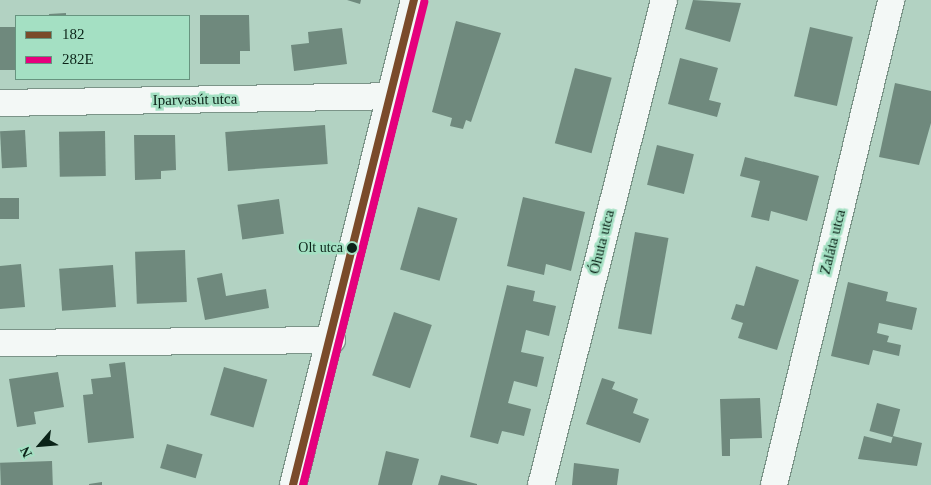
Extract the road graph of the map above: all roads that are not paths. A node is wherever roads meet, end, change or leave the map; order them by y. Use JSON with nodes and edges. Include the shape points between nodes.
{"nodes":[{"id":1,"x":414,"y":0,"type":"edge"},
{"id":2,"x":664,"y":0,"type":"edge"},
{"id":3,"x":891,"y":0,"type":"edge"},
{"id":4,"x":390,"y":96,"type":"junction"},
{"id":5,"x":0,"y":103,"type":"edge"},
{"id":6,"x":332,"y":340,"type":"junction"},
{"id":7,"x":0,"y":343,"type":"edge"},
{"id":8,"x":293,"y":485,"type":"edge"},
{"id":9,"x":541,"y":485,"type":"edge"},
{"id":10,"x":774,"y":485,"type":"edge"}],
"edges":[{"from":1,"to":4,"type":"street"},
{"from":2,"to":9,"type":"street","name":"Óhuta utca"},
{"from":3,"to":10,"type":"street","name":"Zaláta utca"},
{"from":4,"to":5,"type":"street","name":"Iparvasút utca"},
{"from":4,"to":6,"type":"street"},
{"from":6,"to":7,"type":"street"},
{"from":6,"to":8,"type":"street"}]}
